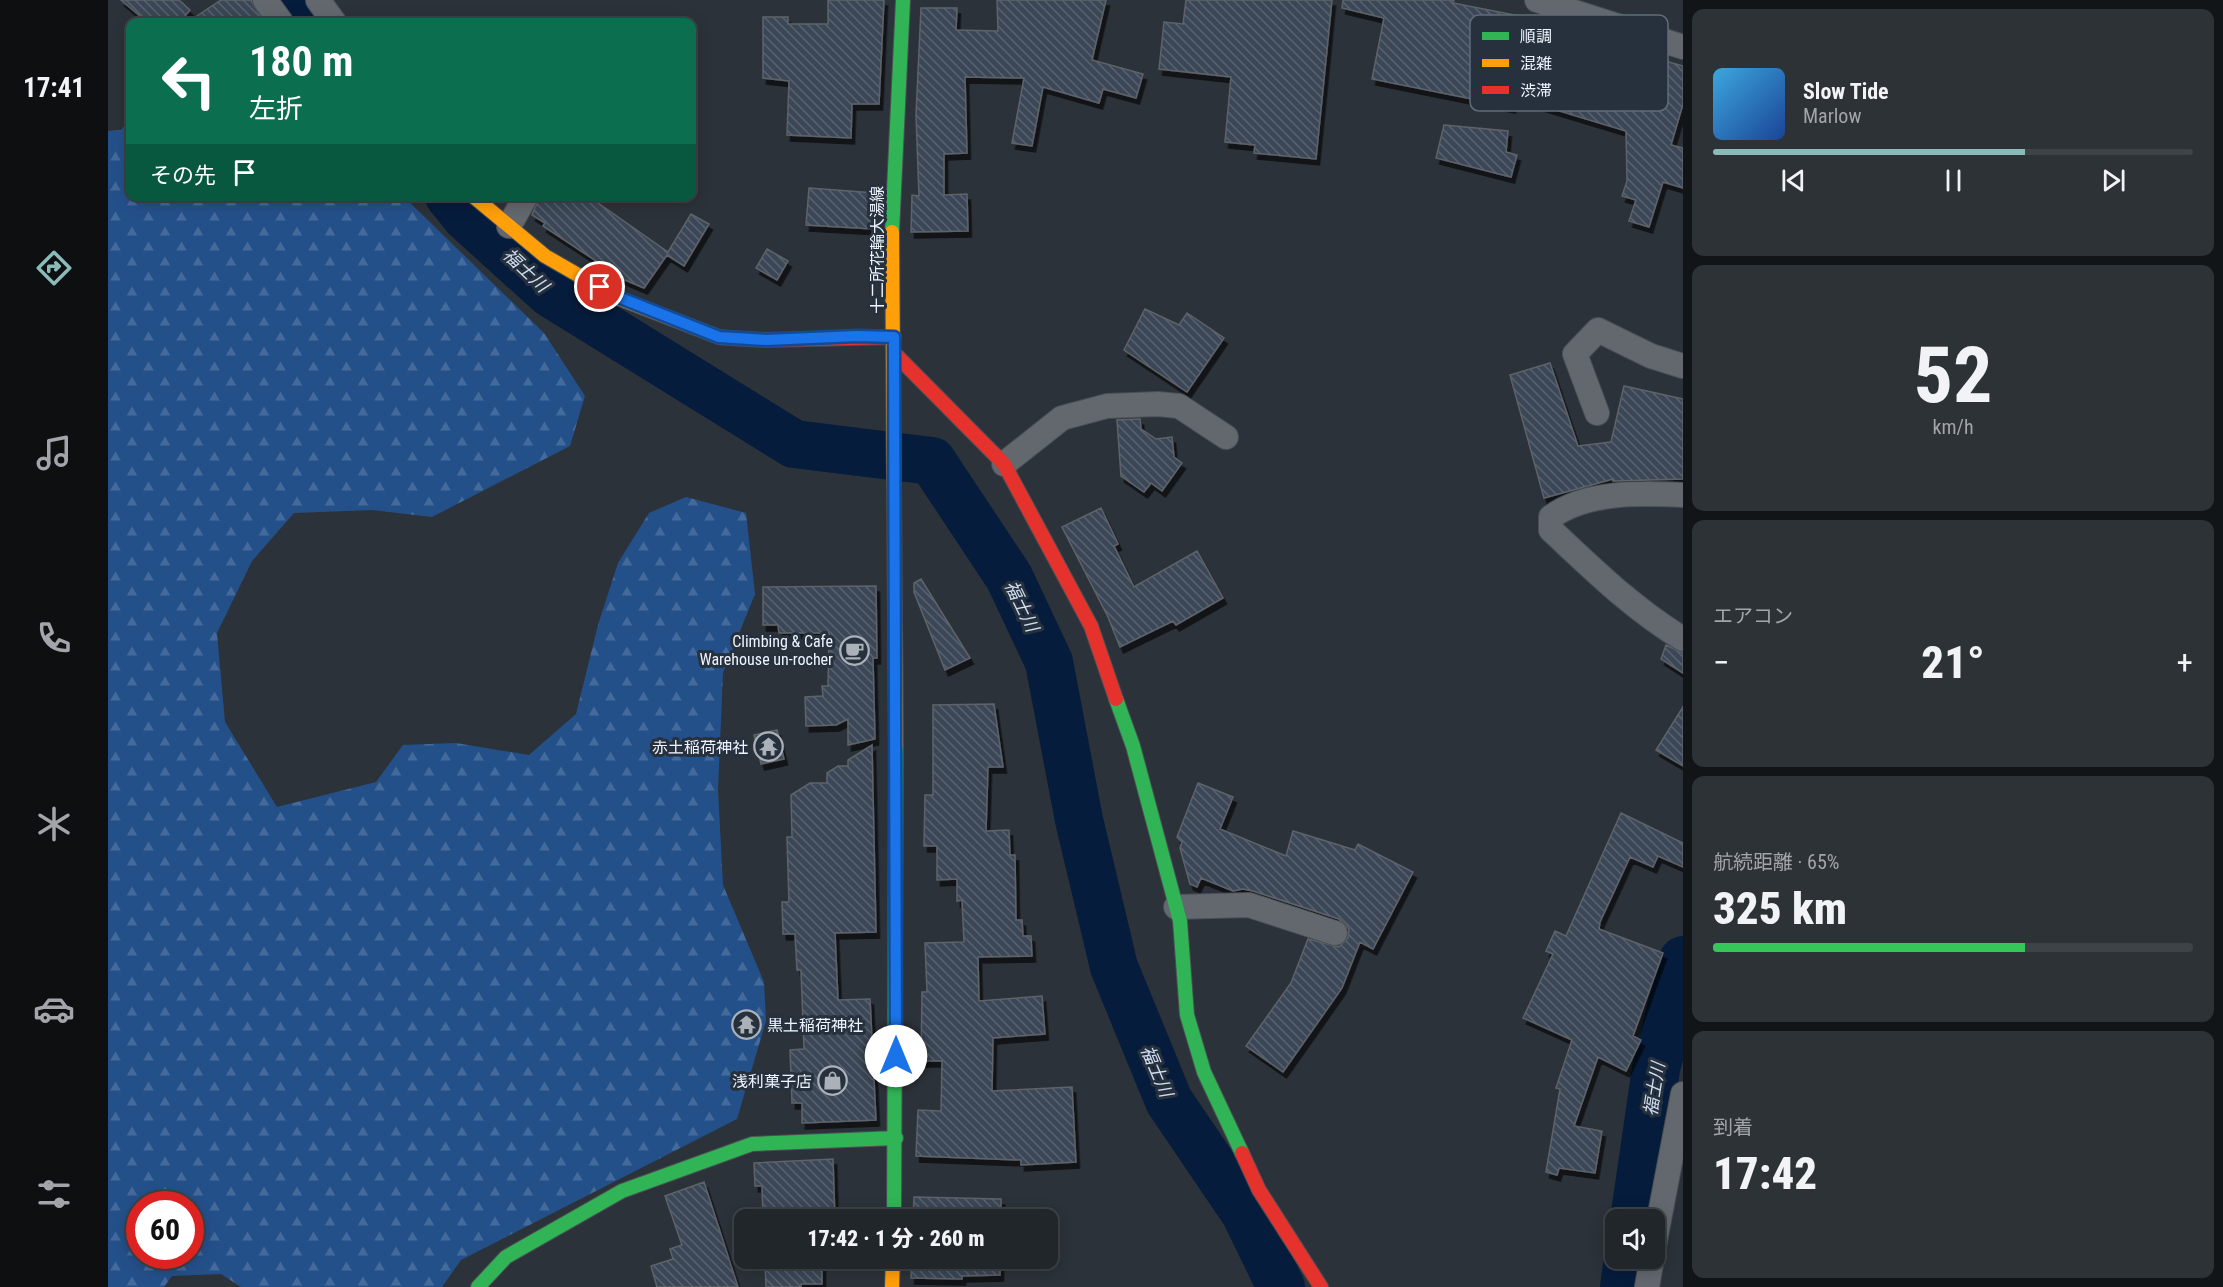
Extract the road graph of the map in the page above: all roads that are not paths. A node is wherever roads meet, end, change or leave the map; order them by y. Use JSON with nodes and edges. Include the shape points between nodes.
{"nodes":[{"id":1,"x":265,"y":0,"type":"edge"},
{"id":2,"x":318,"y":0,"type":"edge"},
{"id":3,"x":903,"y":0,"type":"edge"},
{"id":4,"x":1537,"y":0,"type":"edge"},
{"id":5,"x":1584,"y":15,"type":"edge"},
{"id":6,"x":277,"y":18,"type":"edge"},
{"id":7,"x":331,"y":18,"type":"edge"},
{"id":8,"x":1668,"y":42,"type":"edge"},
{"id":9,"x":1683,"y":47,"type":"edge"},
{"id":10,"x":480,"y":201,"type":"edge"},
{"id":11,"x":523,"y":201,"type":"edge"},
{"id":12,"x":509,"y":226,"type":"junction"},
{"id":13,"x":894,"y":337,"type":"junction"},
{"id":14,"x":894,"y":353,"type":"junction"},
{"id":15,"x":1683,"y":366,"type":"edge"},
{"id":16,"x":1597,"y":413,"type":"dead end"},
{"id":17,"x":1226,"y":437,"type":"dead end"},
{"id":18,"x":1004,"y":464,"type":"junction"},
{"id":19,"x":1683,"y":495,"type":"edge"},
{"id":20,"x":1683,"y":639,"type":"edge"},
{"id":21,"x":1176,"y":907,"type":"junction"},
{"id":22,"x":1335,"y":933,"type":"dead end"},
{"id":23,"x":1683,"y":1094,"type":"edge"},
{"id":24,"x":896,"y":1138,"type":"junction"},
{"id":25,"x":894,"y":1209,"type":"edge"},
{"id":26,"x":1661,"y":1209,"type":"edge"},
{"id":27,"x":893,"y":1269,"type":"edge"},
{"id":28,"x":1650,"y":1269,"type":"edge"},
{"id":29,"x":478,"y":1287,"type":"edge"},
{"id":30,"x":892,"y":1287,"type":"edge"},
{"id":31,"x":1321,"y":1287,"type":"edge"},
{"id":32,"x":1647,"y":1287,"type":"edge"}],
"edges":[{"from":1,"to":6,"type":"street"},
{"from":2,"to":7,"type":"street"},
{"from":3,"to":13,"type":"street","name":"十二所花輪大湯線","via":[[892,223]]},
{"from":4,"to":5,"type":"street"},
{"from":8,"to":9,"type":"street"},
{"from":10,"to":12,"type":"street"},
{"from":11,"to":12,"type":"street"},
{"from":12,"to":13,"type":"street","via":[[545,256],[618,297],[719,337]]},
{"from":13,"to":14,"type":"street","name":"十二所花輪大湯線"},
{"from":14,"to":18,"type":"street"},
{"from":14,"to":24,"type":"street","name":"十二所花輪大湯線"},
{"from":15,"to":16,"type":"street","via":[[1651,356],[1598,330],[1575,354]]},
{"from":17,"to":18,"type":"street","via":[[1179,406],[1107,406],[1062,418]]},
{"from":18,"to":21,"type":"street","via":[[1091,626],[1133,746]]},
{"from":19,"to":20,"type":"street","via":[[1635,492],[1565,506],[1551,517],[1551,530],[1614,589]]},
{"from":21,"to":22,"type":"street","via":[[1249,905]]},
{"from":21,"to":31,"type":"street","via":[[1187,1015],[1204,1072],[1259,1190]]},
{"from":23,"to":26,"type":"street"},
{"from":24,"to":25,"type":"street","name":"十二所花輪大湯線"},
{"from":24,"to":29,"type":"street","via":[[752,1144],[622,1191],[506,1257]]},
{"from":27,"to":30,"type":"street"},
{"from":28,"to":32,"type":"street"}]}
